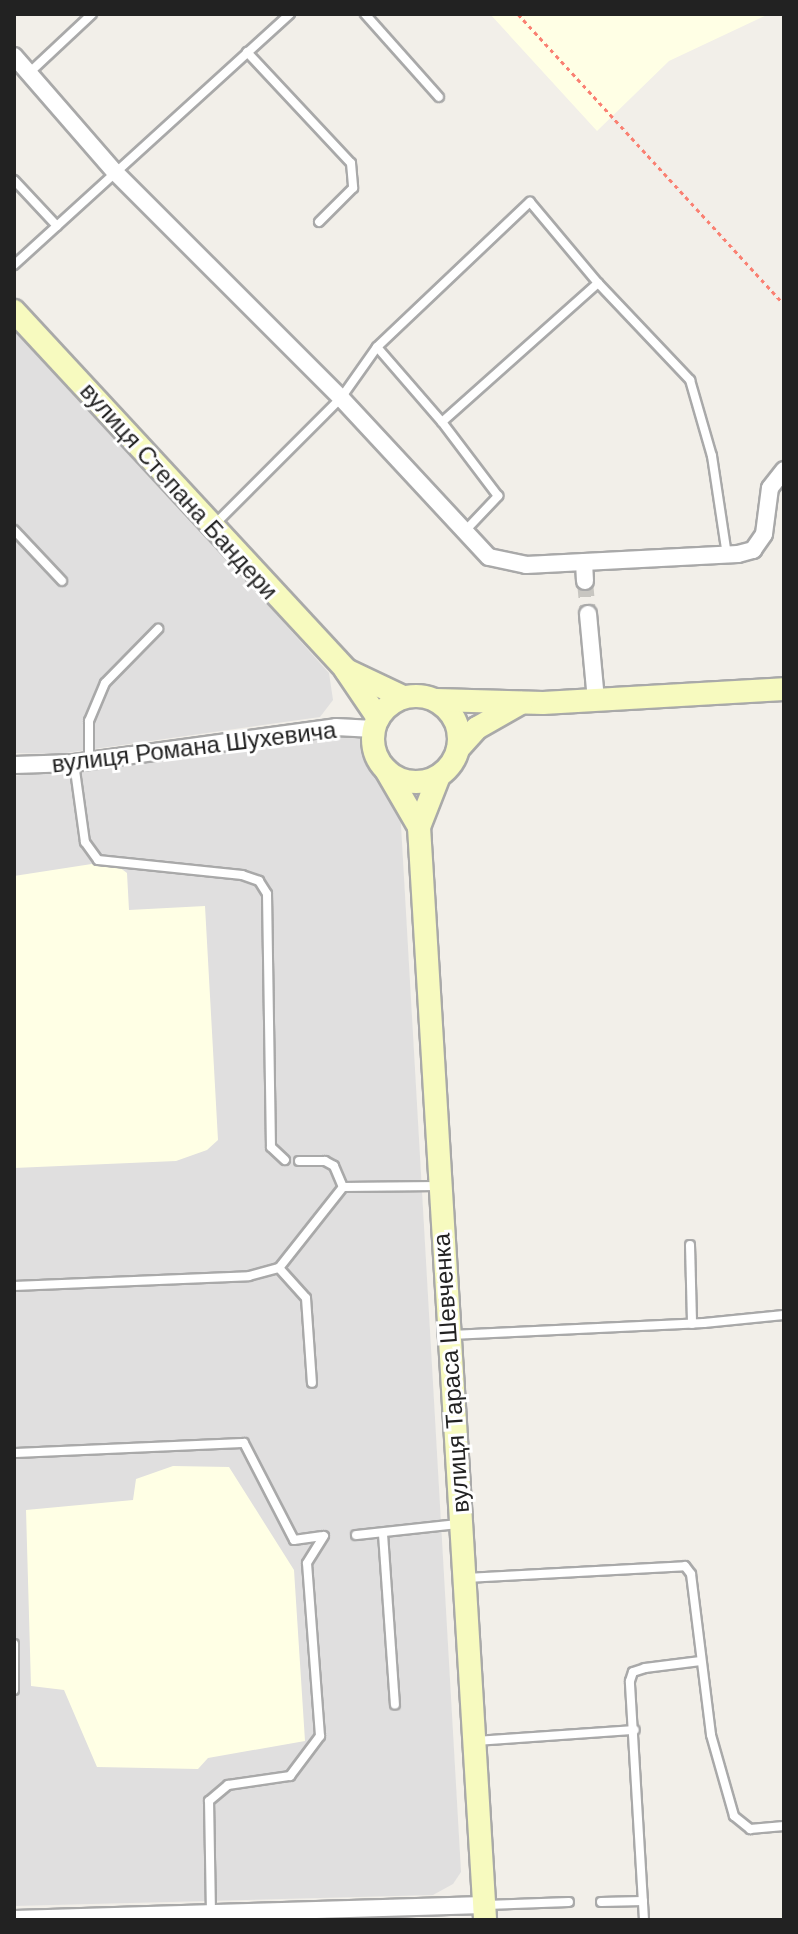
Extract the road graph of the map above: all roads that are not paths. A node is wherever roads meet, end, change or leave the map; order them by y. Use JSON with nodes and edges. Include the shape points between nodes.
{"nodes":[{"id":1,"x":92,"y":14,"type":"edge"},
{"id":2,"x":290,"y":14,"type":"edge"},
{"id":3,"x":365,"y":14,"type":"edge"},
{"id":4,"x":247,"y":52,"type":"junction"},
{"id":5,"x":14,"y":56,"type":"edge"},
{"id":6,"x":29,"y":73,"type":"junction"},
{"id":7,"x":439,"y":97,"type":"dead end"},
{"id":8,"x":115,"y":172,"type":"junction"},
{"id":9,"x":14,"y":180,"type":"edge"},
{"id":10,"x":319,"y":222,"type":"dead end"},
{"id":11,"x":57,"y":226,"type":"junction"},
{"id":12,"x":14,"y":265,"type":"edge"},
{"id":13,"x":598,"y":283,"type":"junction"},
{"id":14,"x":14,"y":311,"type":"edge"},
{"id":15,"x":377,"y":347,"type":"junction"},
{"id":16,"x":341,"y":398,"type":"junction"},
{"id":17,"x":442,"y":422,"type":"junction"},
{"id":18,"x":784,"y":470,"type":"edge"},
{"id":19,"x":212,"y":527,"type":"junction"},
{"id":20,"x":14,"y":530,"type":"edge"},
{"id":21,"x":464,"y":532,"type":"junction"},
{"id":22,"x":727,"y":555,"type":"junction"},
{"id":23,"x":584,"y":562,"type":"junction"},
{"id":24,"x":62,"y":581,"type":"dead end"},
{"id":25,"x":585,"y":581,"type":"tunnel mouth"},
{"id":26,"x":588,"y":614,"type":"tunnel mouth"},
{"id":27,"x":158,"y":629,"type":"dead end"},
{"id":28,"x":345,"y":669,"type":"junction"},
{"id":29,"x":784,"y":689,"type":"edge"},
{"id":30,"x":403,"y":697,"type":"junction"},
{"id":31,"x":436,"y":700,"type":"junction"},
{"id":32,"x":596,"y":700,"type":"junction"},
{"id":33,"x":522,"y":702,"type":"junction"},
{"id":34,"x":376,"y":724,"type":"junction"},
{"id":35,"x":458,"y":749,"type":"junction"},
{"id":36,"x":82,"y":762,"type":"junction"},
{"id":37,"x":14,"y":765,"type":"edge"},
{"id":38,"x":386,"y":770,"type":"junction"},
{"id":39,"x":439,"y":776,"type":"junction"},
{"id":40,"x":419,"y":827,"type":"junction"},
{"id":41,"x":285,"y":1160,"type":"dead end"},
{"id":42,"x":299,"y":1161,"type":"dead end"},
{"id":43,"x":438,"y":1186,"type":"junction"},
{"id":44,"x":343,"y":1187,"type":"junction"},
{"id":45,"x":690,"y":1245,"type":"dead end"},
{"id":46,"x":279,"y":1268,"type":"junction"},
{"id":47,"x":14,"y":1286,"type":"edge"},
{"id":48,"x":784,"y":1315,"type":"edge"},
{"id":49,"x":692,"y":1324,"type":"junction"},
{"id":50,"x":450,"y":1335,"type":"junction"},
{"id":51,"x":312,"y":1383,"type":"dead end"},
{"id":52,"x":14,"y":1453,"type":"edge"},
{"id":53,"x":461,"y":1523,"type":"junction"},
{"id":54,"x":383,"y":1534,"type":"junction"},
{"id":55,"x":356,"y":1535,"type":"dead end"},
{"id":56,"x":465,"y":1579,"type":"junction"},
{"id":57,"x":14,"y":1644,"type":"edge"},
{"id":58,"x":701,"y":1661,"type":"junction"},
{"id":59,"x":14,"y":1690,"type":"edge"},
{"id":60,"x":395,"y":1705,"type":"dead end"},
{"id":61,"x":635,"y":1730,"type":"junction"},
{"id":62,"x":474,"y":1741,"type":"junction"},
{"id":63,"x":784,"y":1826,"type":"edge"},
{"id":64,"x":643,"y":1901,"type":"junction"},
{"id":65,"x":569,"y":1902,"type":"dead end"},
{"id":66,"x":601,"y":1902,"type":"dead end"},
{"id":67,"x":484,"y":1912,"type":"edge"},
{"id":68,"x":211,"y":1914,"type":"junction"},
{"id":69,"x":399,"y":1914,"type":"edge"},
{"id":70,"x":118,"y":1918,"type":"edge"},
{"id":71,"x":14,"y":1919,"type":"edge"},
{"id":72,"x":644,"y":1920,"type":"edge"}],
"edges":[{"from":1,"to":6,"type":"lane"},
{"from":2,"to":4,"type":"lane"},
{"from":3,"to":7,"type":"lane"},
{"from":4,"to":8,"type":"lane"},
{"from":4,"to":10,"type":"lane","via":[[351,163],[353,188]]},
{"from":5,"to":6,"type":"street"},
{"from":6,"to":8,"type":"street"},
{"from":8,"to":11,"type":"lane"},
{"from":8,"to":16,"type":"street"},
{"from":9,"to":11,"type":"lane"},
{"from":11,"to":12,"type":"lane"},
{"from":13,"to":15,"type":"lane","via":[[530,202]]},
{"from":13,"to":17,"type":"lane"},
{"from":13,"to":22,"type":"lane","via":[[690,380],[712,456]]},
{"from":14,"to":19,"type":"street","name":"вулиця Степана Бандери"},
{"from":15,"to":16,"type":"lane"},
{"from":15,"to":17,"type":"lane"},
{"from":16,"to":19,"type":"lane"},
{"from":16,"to":21,"type":"street"},
{"from":17,"to":21,"type":"lane","via":[[498,496]]},
{"from":18,"to":22,"type":"street","via":[[770,488],[764,534],[753,550]]},
{"from":19,"to":28,"type":"street","name":"вулиця Степана Бандери"},
{"from":20,"to":24,"type":"lane"},
{"from":21,"to":23,"type":"street","via":[[489,557],[506,562]]},
{"from":22,"to":23,"type":"street"},
{"from":23,"to":25,"type":"street"},
{"from":26,"to":32,"type":"street"},
{"from":27,"to":36,"type":"lane","via":[[105,683],[89,721]]},
{"from":28,"to":30,"type":"street","name":"вулиця Степана Бандери"},
{"from":28,"to":34,"type":"street","name":"вулиця Степана Бандери"},
{"from":29,"to":32,"type":"street"},
{"from":30,"to":31,"type":"street"},
{"from":30,"to":34,"type":"street"},
{"from":31,"to":33,"type":"street"},
{"from":31,"to":35,"type":"street","via":[[453,716]]},
{"from":32,"to":33,"type":"street"},
{"from":33,"to":35,"type":"street","via":[[477,728]]},
{"from":34,"to":36,"type":"street","name":"вулиця Романа Шухевича"},
{"from":34,"to":38,"type":"street","via":[[374,751]]},
{"from":35,"to":39,"type":"street"},
{"from":36,"to":37,"type":"street","name":"вулиця Романа Шухевича"},
{"from":36,"to":41,"type":"lane","via":[[85,842],[98,860],[242,875],[259,881],[267,894],[271,1147]]},
{"from":38,"to":39,"type":"street","via":[[406,781]]},
{"from":38,"to":40,"type":"street","name":"вулиця Тараса Шевченка"},
{"from":39,"to":40,"type":"street","name":"вулиця Тараса Шевченка"},
{"from":40,"to":43,"type":"street","name":"вулиця Тараса Шевченка"},
{"from":42,"to":44,"type":"lane","via":[[334,1166]]},
{"from":43,"to":44,"type":"lane"},
{"from":43,"to":50,"type":"street","name":"вулиця Тараса Шевченка"},
{"from":44,"to":46,"type":"lane"},
{"from":45,"to":49,"type":"lane"},
{"from":46,"to":47,"type":"lane","via":[[249,1276]]},
{"from":46,"to":51,"type":"lane","via":[[306,1298]]},
{"from":48,"to":49,"type":"lane"},
{"from":49,"to":50,"type":"lane"},
{"from":50,"to":53,"type":"street","name":"вулиця Тараса Шевченка"},
{"from":52,"to":68,"type":"lane","via":[[244,1443],[294,1540],[322,1536],[307,1563],[320,1736],[290,1776],[228,1785],[209,1801]]},
{"from":53,"to":54,"type":"lane"},
{"from":53,"to":56,"type":"street","name":"вулиця Тараса Шевченка"},
{"from":54,"to":55,"type":"lane"},
{"from":54,"to":60,"type":"lane"},
{"from":56,"to":58,"type":"lane","via":[[685,1566]]},
{"from":56,"to":62,"type":"street","name":"вулиця Тараса Шевченка"},
{"from":57,"to":59,"type":"lane"},
{"from":58,"to":61,"type":"lane","via":[[633,1672]]},
{"from":58,"to":63,"type":"lane","via":[[711,1735],[734,1816],[750,1829]]},
{"from":61,"to":62,"type":"lane"},
{"from":61,"to":64,"type":"lane"},
{"from":62,"to":67,"type":"street","name":"вулиця Тараса Шевченка"},
{"from":64,"to":66,"type":"lane"},
{"from":64,"to":72,"type":"lane"},
{"from":65,"to":67,"type":"lane"},
{"from":67,"to":69,"type":"street"},
{"from":68,"to":69,"type":"street"},
{"from":68,"to":70,"type":"street"},
{"from":70,"to":71,"type":"street"}]}
